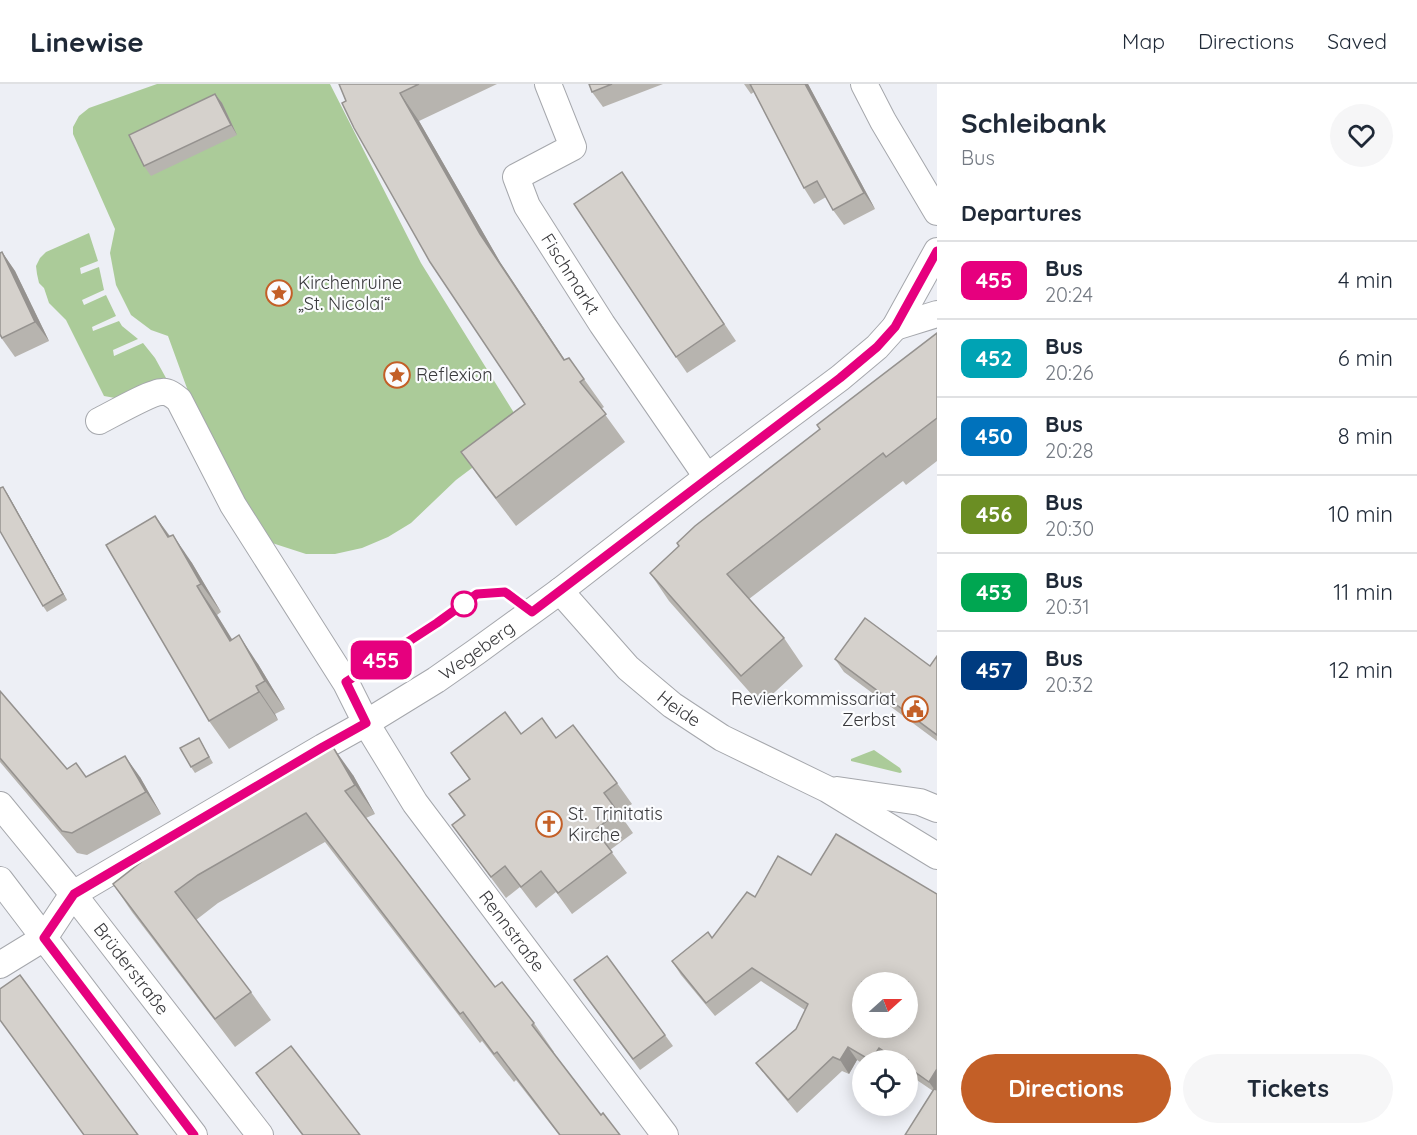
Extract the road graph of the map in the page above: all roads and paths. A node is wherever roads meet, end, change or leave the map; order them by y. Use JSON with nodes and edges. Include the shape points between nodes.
{"nodes":[{"id":1,"x":548,"y":84,"type":"edge"},
{"id":2,"x":864,"y":84,"type":"edge"},
{"id":3,"x":937,"y":212,"type":"edge"},
{"id":4,"x":937,"y":250,"type":"edge"},
{"id":5,"x":937,"y":314,"type":"edge"},
{"id":6,"x":895,"y":327,"type":"junction"},
{"id":7,"x":99,"y":421,"type":"dead end"},
{"id":8,"x":708,"y":477,"type":"junction"},
{"id":9,"x":560,"y":591,"type":"junction"},
{"id":10,"x":366,"y":723,"type":"junction"},
{"id":11,"x":827,"y":789,"type":"junction"},
{"id":12,"x":0,"y":805,"type":"edge"},
{"id":13,"x":937,"y":809,"type":"edge"},
{"id":14,"x":937,"y":856,"type":"edge"},
{"id":15,"x":0,"y":880,"type":"edge"},
{"id":16,"x":74,"y":894,"type":"junction"},
{"id":17,"x":44,"y":938,"type":"junction"},
{"id":18,"x":0,"y":965,"type":"edge"},
{"id":19,"x":194,"y":1135,"type":"edge"},
{"id":20,"x":260,"y":1135,"type":"edge"},
{"id":21,"x":665,"y":1135,"type":"edge"}],
"edges":[{"from":1,"to":8,"type":"street","name":"Fischmarkt","via":[[573,147],[516,177],[527,206],[602,324]]},
{"from":2,"to":3,"type":"street"},
{"from":4,"to":6,"type":"street","name":"Wegeberg"},
{"from":5,"to":6,"type":"street","name":"Wegeberg"},
{"from":6,"to":8,"type":"street","name":"Wegeberg","via":[[840,378]]},
{"from":7,"to":10,"type":"street","name":"Rennstraße","via":[[150,395],[162,392],[179,400],[233,506],[346,682]]},
{"from":8,"to":9,"type":"street","name":"Wegeberg"},
{"from":9,"to":10,"type":"street","name":"Wegeberg","via":[[460,663]]},
{"from":9,"to":11,"type":"street","name":"Heide","via":[[628,668],[672,705],[722,738]]},
{"from":10,"to":16,"type":"street","name":"Wegeberg"},
{"from":10,"to":21,"type":"street","name":"Rennstraße","via":[[415,803]]},
{"from":11,"to":13,"type":"street","name":"Heide","via":[[920,802]]},
{"from":11,"to":14,"type":"street","name":"Heide"},
{"from":12,"to":16,"type":"street","name":"Brüderstraße"},
{"from":15,"to":17,"type":"street"},
{"from":16,"to":17,"type":"street"},
{"from":16,"to":20,"type":"street","name":"Brüderstraße"},
{"from":17,"to":18,"type":"street"},
{"from":17,"to":19,"type":"street"}]}
